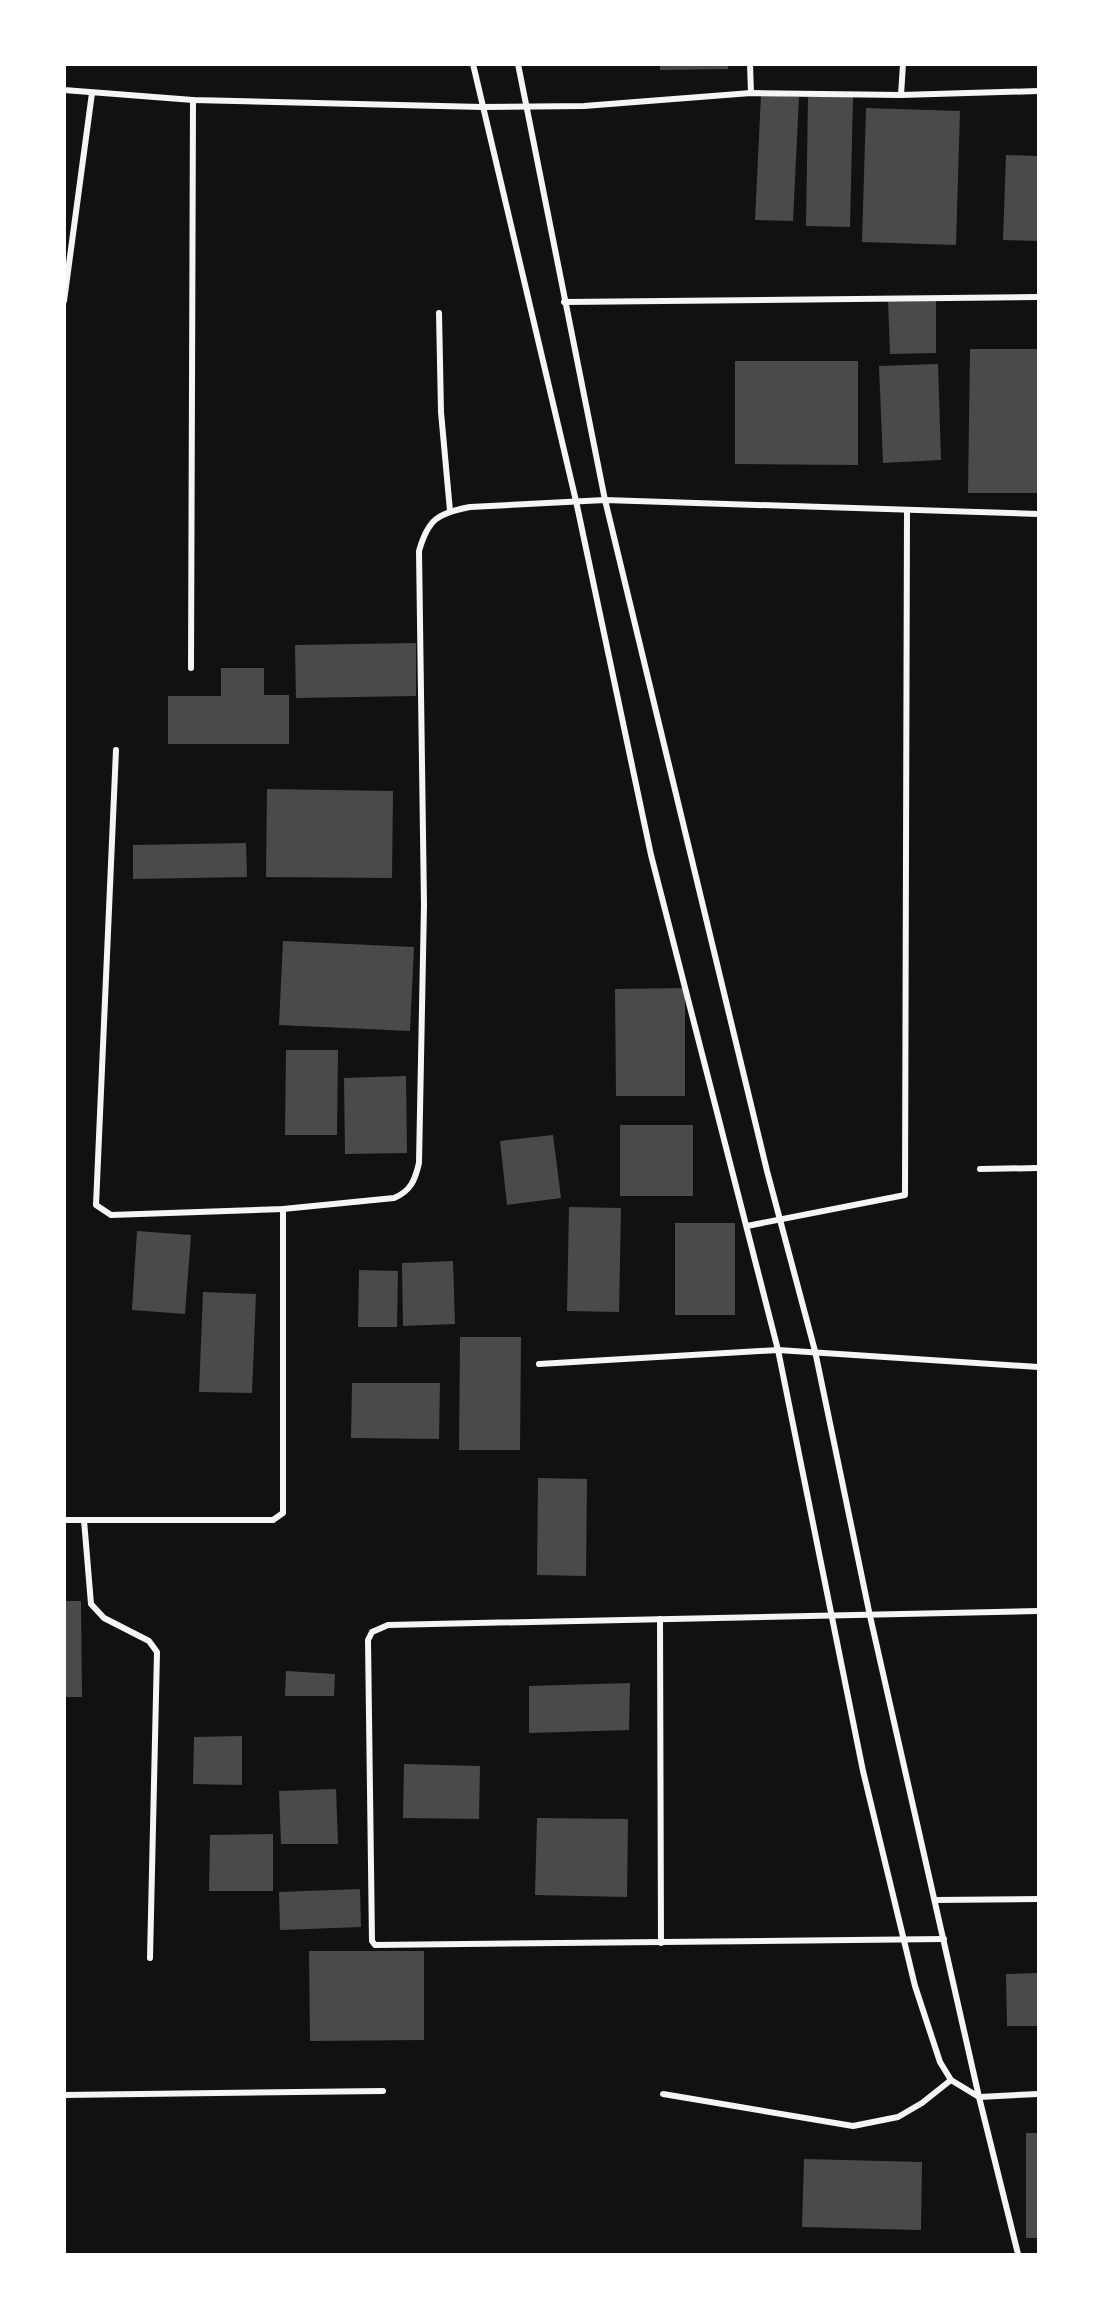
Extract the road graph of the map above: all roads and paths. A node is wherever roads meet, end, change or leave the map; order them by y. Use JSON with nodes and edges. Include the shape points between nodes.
{"nodes":[{"id":1,"x":473,"y":64,"type":"edge"},
{"id":2,"x":518,"y":64,"type":"edge"},
{"id":3,"x":750,"y":64,"type":"edge"},
{"id":4,"x":903,"y":64,"type":"edge"},
{"id":5,"x":64,"y":90,"type":"edge"},
{"id":6,"x":1038,"y":90,"type":"edge"},
{"id":7,"x":92,"y":93,"type":"junction"},
{"id":8,"x":751,"y":93,"type":"junction"},
{"id":9,"x":901,"y":96,"type":"junction"},
{"id":10,"x":193,"y":100,"type":"junction"},
{"id":11,"x":482,"y":107,"type":"junction"},
{"id":12,"x":526,"y":107,"type":"junction"},
{"id":13,"x":1038,"y":297,"type":"edge"},
{"id":14,"x":64,"y":301,"type":"edge"},
{"id":15,"x":564,"y":302,"type":"junction"},
{"id":16,"x":439,"y":313,"type":"dead end"},
{"id":17,"x":605,"y":500,"type":"junction"},
{"id":18,"x":576,"y":501,"type":"junction"},
{"id":19,"x":907,"y":510,"type":"junction"},
{"id":20,"x":450,"y":511,"type":"junction"},
{"id":21,"x":1038,"y":514,"type":"edge"},
{"id":22,"x":191,"y":668,"type":"dead end"},
{"id":23,"x":116,"y":750,"type":"dead end"},
{"id":24,"x":1038,"y":1168,"type":"edge"},
{"id":25,"x":980,"y":1169,"type":"dead end"},
{"id":26,"x":282,"y":1209,"type":"junction"},
{"id":27,"x":780,"y":1220,"type":"junction"},
{"id":28,"x":747,"y":1226,"type":"junction"},
{"id":29,"x":778,"y":1350,"type":"junction"},
{"id":30,"x":815,"y":1351,"type":"junction"},
{"id":31,"x":539,"y":1364,"type":"dead end"},
{"id":32,"x":1038,"y":1367,"type":"edge"},
{"id":33,"x":64,"y":1520,"type":"edge"},
{"id":34,"x":84,"y":1520,"type":"junction"},
{"id":35,"x":1038,"y":1611,"type":"edge"},
{"id":36,"x":832,"y":1614,"type":"junction"},
{"id":37,"x":870,"y":1616,"type":"junction"},
{"id":38,"x":660,"y":1619,"type":"junction"},
{"id":39,"x":1038,"y":1899,"type":"edge"},
{"id":40,"x":935,"y":1900,"type":"junction"},
{"id":41,"x":944,"y":1939,"type":"junction"},
{"id":42,"x":904,"y":1941,"type":"junction"},
{"id":43,"x":661,"y":1943,"type":"junction"},
{"id":44,"x":150,"y":1958,"type":"dead end"},
{"id":45,"x":951,"y":2080,"type":"junction"},
{"id":46,"x":383,"y":2091,"type":"dead end"},
{"id":47,"x":663,"y":2094,"type":"dead end"},
{"id":48,"x":1038,"y":2094,"type":"edge"},
{"id":49,"x":64,"y":2095,"type":"edge"},
{"id":50,"x":979,"y":2097,"type":"junction"},
{"id":51,"x":1018,"y":2254,"type":"edge"}],
"edges":[{"from":1,"to":11,"type":"street"},
{"from":2,"to":12,"type":"street"},
{"from":3,"to":8,"type":"street"},
{"from":4,"to":9,"type":"street"},
{"from":5,"to":7,"type":"street"},
{"from":6,"to":9,"type":"street"},
{"from":7,"to":10,"type":"street"},
{"from":7,"to":14,"type":"street"},
{"from":8,"to":9,"type":"street"},
{"from":8,"to":12,"type":"street"},
{"from":10,"to":11,"type":"street"},
{"from":10,"to":22,"type":"street"},
{"from":11,"to":12,"type":"street"},
{"from":11,"to":18,"type":"street"},
{"from":12,"to":15,"type":"street"},
{"from":13,"to":15,"type":"street"},
{"from":15,"to":17,"type":"street"},
{"from":16,"to":20,"type":"street","via":[[441,412]]},
{"from":17,"to":18,"type":"street"},
{"from":17,"to":19,"type":"street"},
{"from":17,"to":27,"type":"street"},
{"from":18,"to":20,"type":"street"},
{"from":18,"to":28,"type":"street","via":[[651,855]]},
{"from":19,"to":21,"type":"street"},
{"from":19,"to":27,"type":"street","via":[[905,1195]]},
{"from":20,"to":26,"type":"street","via":[[432,520],[420,551],[424,917],[422,1091],[415,1180],[407,1193],[394,1198]]},
{"from":23,"to":26,"type":"street","via":[[96,1205],[111,1215]]},
{"from":24,"to":25,"type":"street"},
{"from":26,"to":34,"type":"street","via":[[283,1513],[273,1520]]},
{"from":27,"to":28,"type":"street"},
{"from":27,"to":30,"type":"street"},
{"from":28,"to":29,"type":"street"},
{"from":29,"to":30,"type":"street"},
{"from":29,"to":31,"type":"street"},
{"from":29,"to":36,"type":"street"},
{"from":30,"to":32,"type":"street"},
{"from":30,"to":37,"type":"street"},
{"from":33,"to":34,"type":"street"},
{"from":34,"to":44,"type":"street","via":[[91,1604],[104,1618],[149,1641],[157,1652]]},
{"from":35,"to":37,"type":"street"},
{"from":36,"to":37,"type":"street"},
{"from":36,"to":38,"type":"street"},
{"from":36,"to":42,"type":"street","via":[[863,1772]]},
{"from":37,"to":40,"type":"street"},
{"from":38,"to":43,"type":"street"},
{"from":38,"to":43,"type":"street","via":[[388,1625],[372,1632],[368,1640],[373,1944]]},
{"from":39,"to":40,"type":"street"},
{"from":40,"to":41,"type":"street"},
{"from":41,"to":42,"type":"street"},
{"from":41,"to":50,"type":"street"},
{"from":42,"to":43,"type":"street"},
{"from":42,"to":45,"type":"street","via":[[940,2062]]},
{"from":45,"to":47,"type":"street","via":[[898,2117],[853,2126]]},
{"from":45,"to":50,"type":"street"},
{"from":46,"to":49,"type":"street"},
{"from":48,"to":50,"type":"street"},
{"from":50,"to":51,"type":"street"}]}
